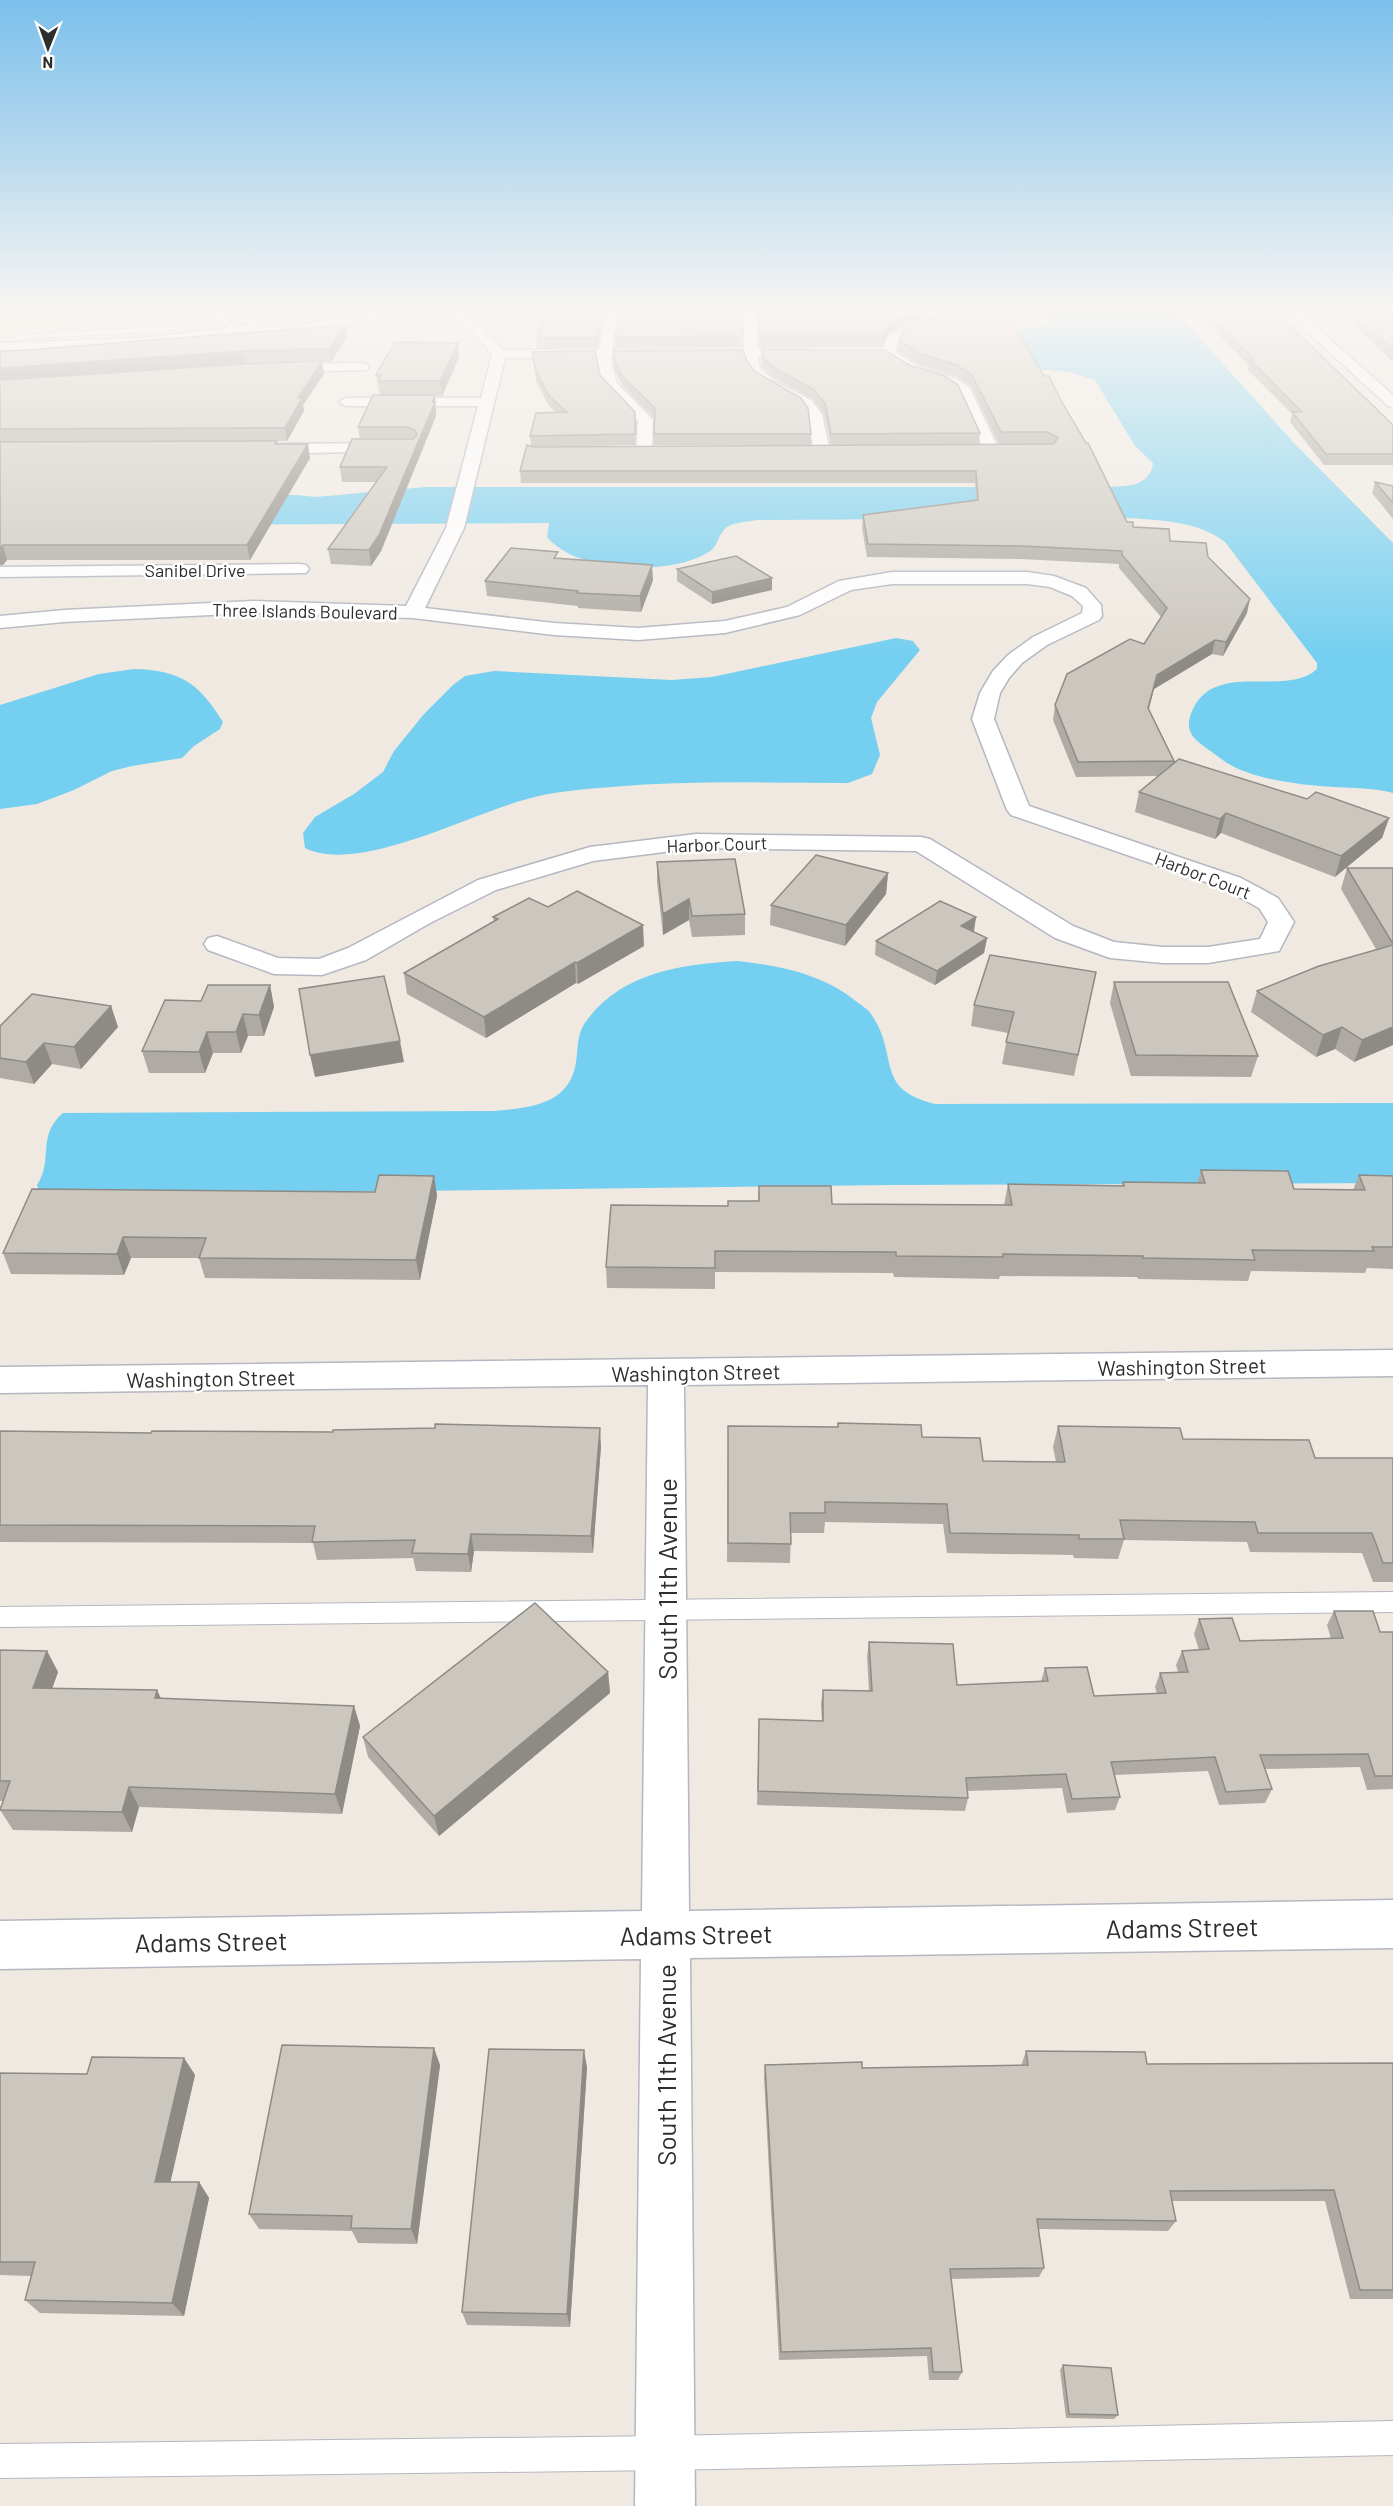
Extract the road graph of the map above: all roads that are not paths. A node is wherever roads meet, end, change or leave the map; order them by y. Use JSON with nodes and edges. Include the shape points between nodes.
{"nodes":[{"id":1,"x":482,"y":423,"type":"edge"},
{"id":2,"x":646,"y":423,"type":"edge"},
{"id":3,"x":816,"y":423,"type":"edge"},
{"id":4,"x":983,"y":423,"type":"edge"},
{"id":5,"x":332,"y":430,"type":"dead end"},
{"id":6,"x":409,"y":448,"type":"edge"},
{"id":7,"x":243,"y":449,"type":"edge"},
{"id":8,"x":322,"y":449,"type":"junction"},
{"id":9,"x":822,"y":451,"type":"edge"},
{"id":10,"x":970,"y":451,"type":"edge"},
{"id":11,"x":645,"y":452,"type":"edge"},
{"id":12,"x":300,"y":569,"type":"dead end"},
{"id":13,"x":90,"y":570,"type":"junction"},
{"id":14,"x":0,"y":572,"type":"edge"},
{"id":15,"x":413,"y":612,"type":"junction"},
{"id":16,"x":64,"y":616,"type":"junction"},
{"id":17,"x":0,"y":622,"type":"edge"},
{"id":18,"x":217,"y":944,"type":"dead end"},
{"id":19,"x":1393,"y":1363,"type":"edge"},
{"id":20,"x":666,"y":1372,"type":"junction"},
{"id":21,"x":0,"y":1380,"type":"edge"},
{"id":22,"x":1393,"y":1602,"type":"edge"},
{"id":23,"x":666,"y":1610,"type":"junction"},
{"id":24,"x":0,"y":1617,"type":"edge"},
{"id":25,"x":1393,"y":1924,"type":"edge"},
{"id":26,"x":665,"y":1934,"type":"junction"},
{"id":27,"x":0,"y":1945,"type":"edge"},
{"id":28,"x":1393,"y":2438,"type":"edge"},
{"id":29,"x":665,"y":2453,"type":"junction"},
{"id":30,"x":0,"y":2461,"type":"edge"},
{"id":31,"x":665,"y":2506,"type":"edge"}],
"edges":[{"from":1,"to":15,"type":"street","name":"Three Islands Boulevard","via":[[455,528]]},
{"from":2,"to":11,"type":"street"},
{"from":3,"to":9,"type":"street"},
{"from":4,"to":10,"type":"street","via":[[998,451]]},
{"from":5,"to":8,"type":"street"},
{"from":6,"to":8,"type":"street"},
{"from":7,"to":8,"type":"street"},
{"from":12,"to":13,"type":"street","name":"Sanibel Drive"},
{"from":13,"to":14,"type":"street","name":"Sanibel Drive"},
{"from":13,"to":16,"type":"street"},
{"from":15,"to":16,"type":"street","name":"Three Islands Boulevard","via":[[253,607]]},
{"from":15,"to":18,"type":"street","name":"Harbor Court","via":[[554,629],[639,634],[725,627],[793,611],[846,585],[892,578],[1027,578],[1054,582],[1079,592],[1092,605],[1092,616],[1040,641],[1016,659],[990,693],[983,719],[1019,810],[1232,883],[1269,903],[1281,922],[1270,945],[1208,955],[1110,950],[1064,932],[921,844],[696,841],[590,854],[487,885],[357,954],[322,967],[274,966]]},
{"from":16,"to":17,"type":"street","name":"Three Islands Boulevard"},
{"from":19,"to":20,"type":"street","name":"Washington Street"},
{"from":20,"to":21,"type":"street","name":"Washington Street"},
{"from":20,"to":23,"type":"street","name":"South 11th Avenue"},
{"from":22,"to":23,"type":"lane"},
{"from":23,"to":24,"type":"lane"},
{"from":23,"to":26,"type":"street","name":"South 11th Avenue"},
{"from":25,"to":26,"type":"street","name":"Adams Street"},
{"from":26,"to":27,"type":"street","name":"Adams Street"},
{"from":26,"to":29,"type":"street","name":"South 11th Avenue"},
{"from":28,"to":29,"type":"lane"},
{"from":29,"to":30,"type":"lane"},
{"from":29,"to":31,"type":"street","name":"South 11th Avenue"}]}
